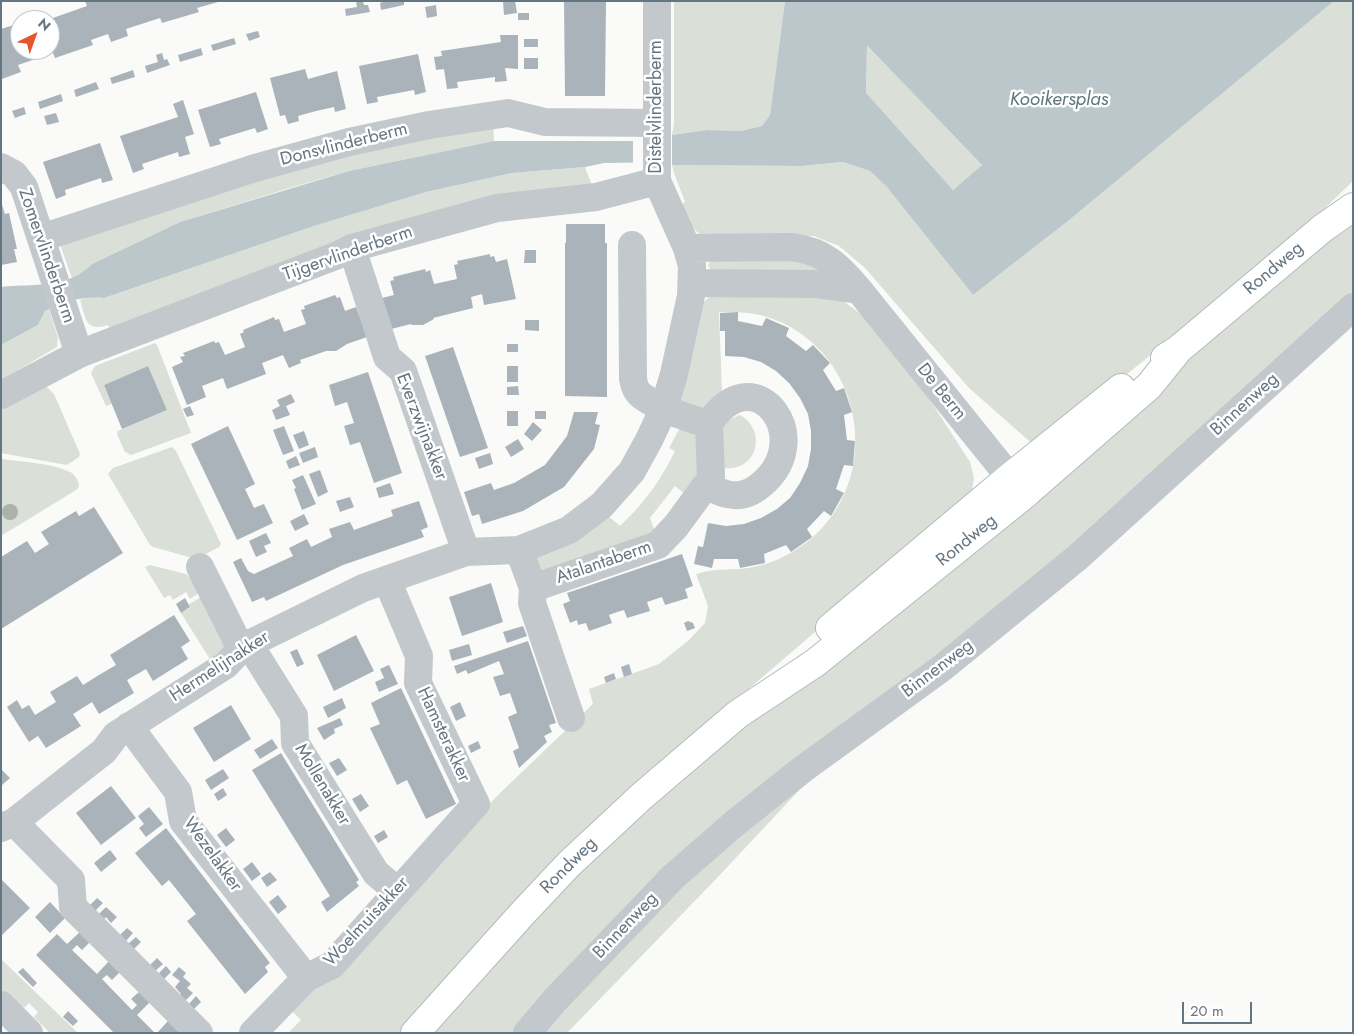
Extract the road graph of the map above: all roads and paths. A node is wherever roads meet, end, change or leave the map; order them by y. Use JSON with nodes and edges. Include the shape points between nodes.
{"nodes":[{"id":1,"x":657,"y":1,"type":"edge"},
{"id":2,"x":657,"y":129,"type":"junction"},
{"id":3,"x":1,"y":167,"type":"edge"},
{"id":4,"x":657,"y":173,"type":"junction"},
{"id":5,"x":1353,"y":194,"type":"edge"},
{"id":6,"x":1353,"y":208,"type":"edge"},
{"id":7,"x":1323,"y":228,"type":"junction"},
{"id":8,"x":41,"y":238,"type":"junction"},
{"id":9,"x":632,"y":245,"type":"dead end"},
{"id":10,"x":352,"y":248,"type":"junction"},
{"id":11,"x":690,"y":266,"type":"junction"},
{"id":12,"x":859,"y":290,"type":"junction"},
{"id":13,"x":1353,"y":308,"type":"edge"},
{"id":14,"x":79,"y":354,"type":"junction"},
{"id":15,"x":1,"y":395,"type":"edge"},
{"id":16,"x":664,"y":408,"type":"junction"},
{"id":17,"x":710,"y":424,"type":"junction"},
{"id":18,"x":708,"y":485,"type":"junction"},
{"id":19,"x":1017,"y":486,"type":"junction"},
{"id":20,"x":519,"y":550,"type":"junction"},
{"id":21,"x":466,"y":552,"type":"junction"},
{"id":22,"x":200,"y":567,"type":"dead end"},
{"id":23,"x":387,"y":580,"type":"junction"},
{"id":24,"x":533,"y":588,"type":"junction"},
{"id":25,"x":245,"y":646,"type":"junction"},
{"id":26,"x":571,"y":718,"type":"dead end"},
{"id":27,"x":128,"y":726,"type":"junction"},
{"id":28,"x":476,"y":804,"type":"joint"},
{"id":29,"x":7,"y":825,"type":"edge"},
{"id":30,"x":398,"y":891,"type":"junction"},
{"id":31,"x":306,"y":978,"type":"junction"},
{"id":32,"x":1,"y":1005,"type":"edge"},
{"id":33,"x":29,"y":1033,"type":"edge"},
{"id":34,"x":199,"y":1033,"type":"edge"},
{"id":35,"x":253,"y":1033,"type":"edge"},
{"id":36,"x":416,"y":1033,"type":"edge"},
{"id":37,"x":527,"y":1033,"type":"edge"}],
"edges":[{"from":1,"to":2,"type":"street","name":"Distelvlinderberm"},
{"from":2,"to":4,"type":"street","name":"Distelvlinderberm"},
{"from":2,"to":8,"type":"street","name":"Donsvlinderberm","via":[[545,122],[508,113],[429,125],[254,168]]},
{"from":3,"to":8,"type":"street","name":"Zomervlinderberm","via":[[21,182]]},
{"from":4,"to":10,"type":"street","name":"Tijgervlinderberm","via":[[596,197],[497,208]]},
{"from":4,"to":11,"type":"street","name":"Distelvlinderberm"},
{"from":5,"to":7,"type":"main road","name":"Rondweg"},
{"from":6,"to":7,"type":"main road","name":"Rondweg"},
{"from":7,"to":19,"type":"main road","name":"Rondweg","via":[[1179,349],[1137,375]]},
{"from":8,"to":14,"type":"street","name":"Zomervlinderberm"},
{"from":9,"to":16,"type":"street","via":[[633,379],[642,396]]},
{"from":10,"to":14,"type":"street","name":"Tijgervlinderberm"},
{"from":10,"to":21,"type":"street","name":"Everzwijnakker","via":[[387,358],[403,371]]},
{"from":11,"to":12,"type":"street"},
{"from":11,"to":12,"type":"street","name":"De Berm","via":[[791,247],[818,253],[842,270]]},
{"from":11,"to":16,"type":"street","via":[[692,296]]},
{"from":12,"to":19,"type":"street","name":"De Berm"},
{"from":13,"to":37,"type":"street","name":"Binnenweg","via":[[1078,557],[942,668],[765,799],[673,877]]},
{"from":14,"to":15,"type":"street","name":"Tijgervlinderberm"},
{"from":16,"to":17,"type":"street"},
{"from":16,"to":20,"type":"street","via":[[632,471],[602,505],[569,530]]},
{"from":17,"to":18,"type":"street","via":[[711,477]]},
{"from":17,"to":18,"type":"street","via":[[727,405],[741,398],[755,397],[770,405],[784,435],[782,454],[775,470],[754,490],[734,496],[725,495]]},
{"from":18,"to":24,"type":"street","name":"Atalantaberm","via":[[658,544]]},
{"from":19,"to":36,"type":"main road","name":"Rondweg","via":[[811,644],[738,714],[642,796],[569,864]]},
{"from":20,"to":21,"type":"street"},
{"from":20,"to":24,"type":"street"},
{"from":21,"to":23,"type":"street","name":"Hermelijnakker"},
{"from":22,"to":25,"type":"street","name":"Mollenakker"},
{"from":23,"to":25,"type":"street","name":"Hermelijnakker","via":[[363,588]]},
{"from":23,"to":28,"type":"street","name":"Hamsterakker","via":[[419,656],[418,683]]},
{"from":24,"to":26,"type":"street","via":[[532,603]]},
{"from":25,"to":27,"type":"street","name":"Hermelijnakker","via":[[226,665]]},
{"from":25,"to":30,"type":"street","name":"Mollenakker","via":[[294,716],[295,743],[376,873]]},
{"from":27,"to":29,"type":"street","name":"Hermelijnakker","via":[[104,751]]},
{"from":27,"to":31,"type":"street","name":"Wezelakker","via":[[178,792],[182,821]]},
{"from":28,"to":30,"type":"street","name":"Woelmuisakker"},
{"from":29,"to":34,"type":"street","via":[[71,880],[73,907]]},
{"from":30,"to":31,"type":"street","name":"Woelmuisakker","via":[[332,965]]},
{"from":31,"to":35,"type":"street","name":"Woelmuisakker"},
{"from":32,"to":33,"type":"street"}]}
